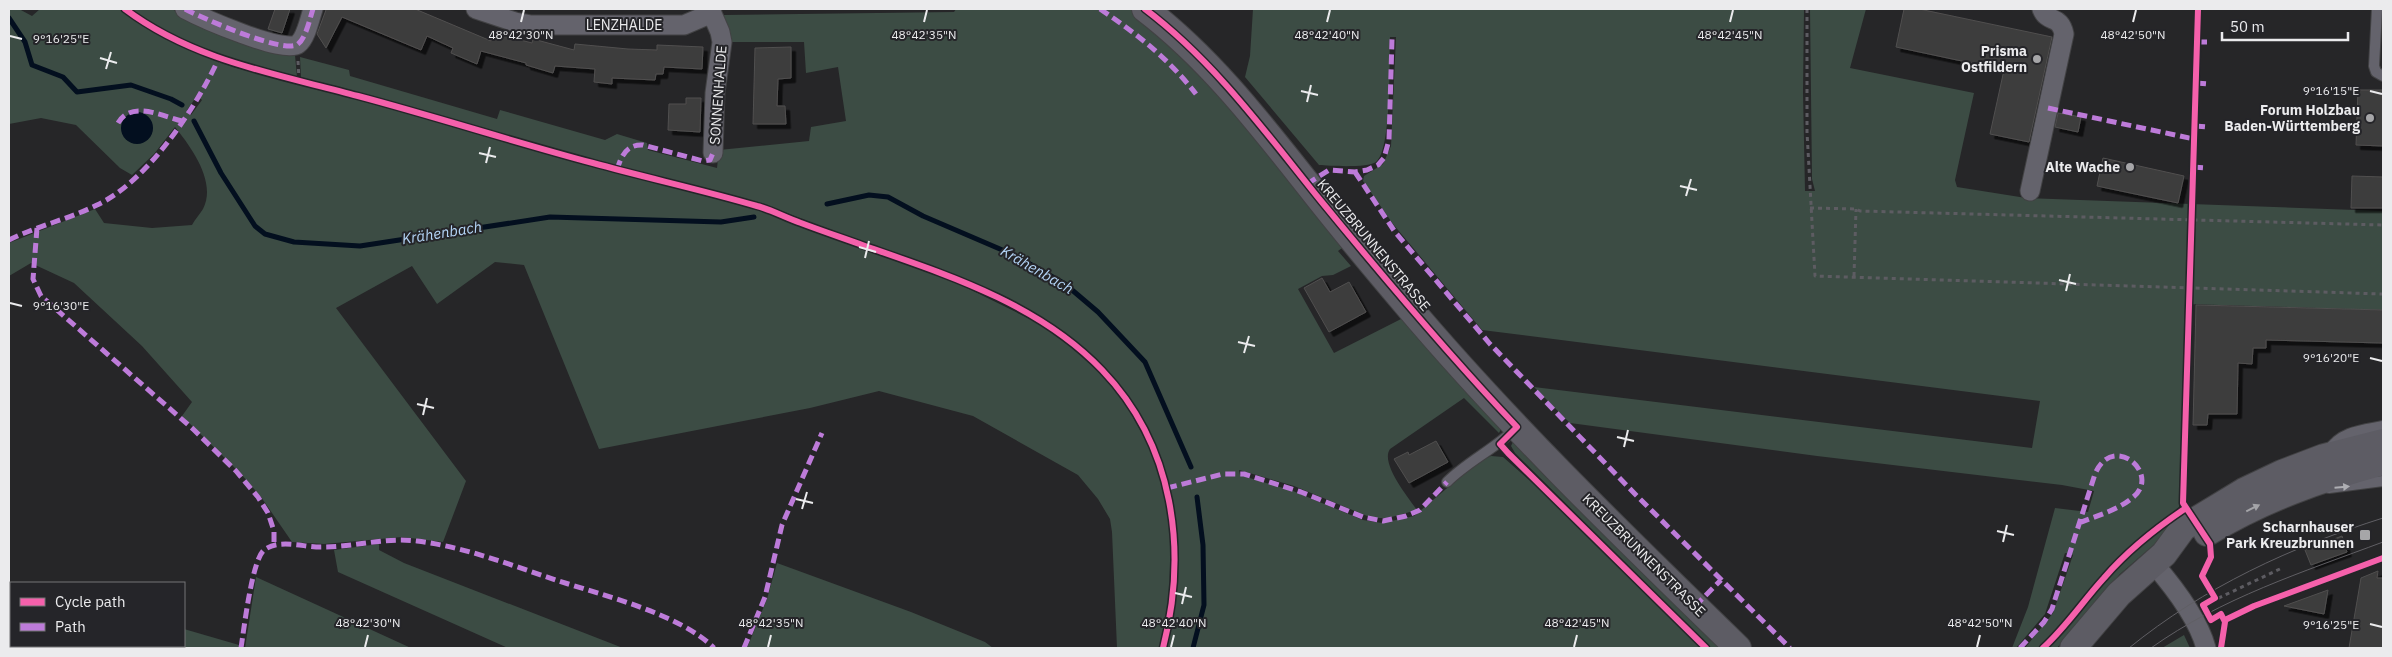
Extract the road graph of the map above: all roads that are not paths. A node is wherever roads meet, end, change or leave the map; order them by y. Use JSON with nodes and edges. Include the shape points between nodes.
{"nodes":[{"id":1,"x":185,"y":9,"type":"edge"},
{"id":2,"x":313,"y":9,"type":"edge"},
{"id":3,"x":1145,"y":9,"type":"edge"},
{"id":4,"x":2042,"y":9,"type":"edge"},
{"id":5,"x":2377,"y":9,"type":"edge"},
{"id":6,"x":484,"y":10,"type":"edge"},
{"id":7,"x":711,"y":11,"type":"edge"},
{"id":8,"x":2383,"y":76,"type":"edge"},
{"id":9,"x":713,"y":153,"type":"dead end"},
{"id":10,"x":2030,"y":191,"type":"dead end"},
{"id":11,"x":2383,"y":426,"type":"edge"},
{"id":12,"x":1517,"y":427,"type":"junction"},
{"id":13,"x":2383,"y":442,"type":"edge"},
{"id":14,"x":2324,"y":457,"type":"junction"},
{"id":15,"x":2383,"y":462,"type":"edge"},
{"id":16,"x":2383,"y":481,"type":"edge"},
{"id":17,"x":1447,"y":482,"type":"dead end"},
{"id":18,"x":2301,"y":487,"type":"junction"},
{"id":19,"x":2159,"y":558,"type":"junction"},
{"id":20,"x":1738,"y":648,"type":"edge"},
{"id":21,"x":2073,"y":648,"type":"edge"},
{"id":22,"x":2206,"y":648,"type":"edge"}],
"edges":[{"from":1,"to":2,"type":"street","via":[[238,32],[292,46],[301,40]]},
{"from":3,"to":12,"type":"main road","name":"KREUZBRUNNENSTRASSE","via":[[1217,75],[1406,305]]},
{"from":4,"to":10,"type":"street","via":[[2049,18],[2062,24],[2064,34]]},
{"from":5,"to":8,"type":"lane","via":[[2374,66],[2376,72]]},
{"from":6,"to":7,"type":"street","name":"LENZHALDE","via":[[531,25],[684,25]]},
{"from":7,"to":9,"type":"street","name":"SONNENHALDE","via":[[722,42],[715,93]]},
{"from":11,"to":14,"type":"lane","via":[[2351,432],[2340,438]]},
{"from":12,"to":17,"type":"lane","via":[[1500,444],[1476,457]]},
{"from":12,"to":20,"type":"main road","name":"KREUZBRUNNENSTRASSE"},
{"from":13,"to":14,"type":"main road"},
{"from":14,"to":19,"type":"main road","via":[[2282,473],[2218,505],[2183,528]]},
{"from":15,"to":18,"type":"main road","via":[[2325,477]]},
{"from":18,"to":16,"type":"lane","one_way":true,"via":[[2342,488]]},
{"from":19,"to":18,"type":"main road","one_way":true,"via":[[2189,545],[2230,519]]},
{"from":19,"to":21,"type":"main road","via":[[2119,594]]},
{"from":19,"to":22,"type":"street"}]}
